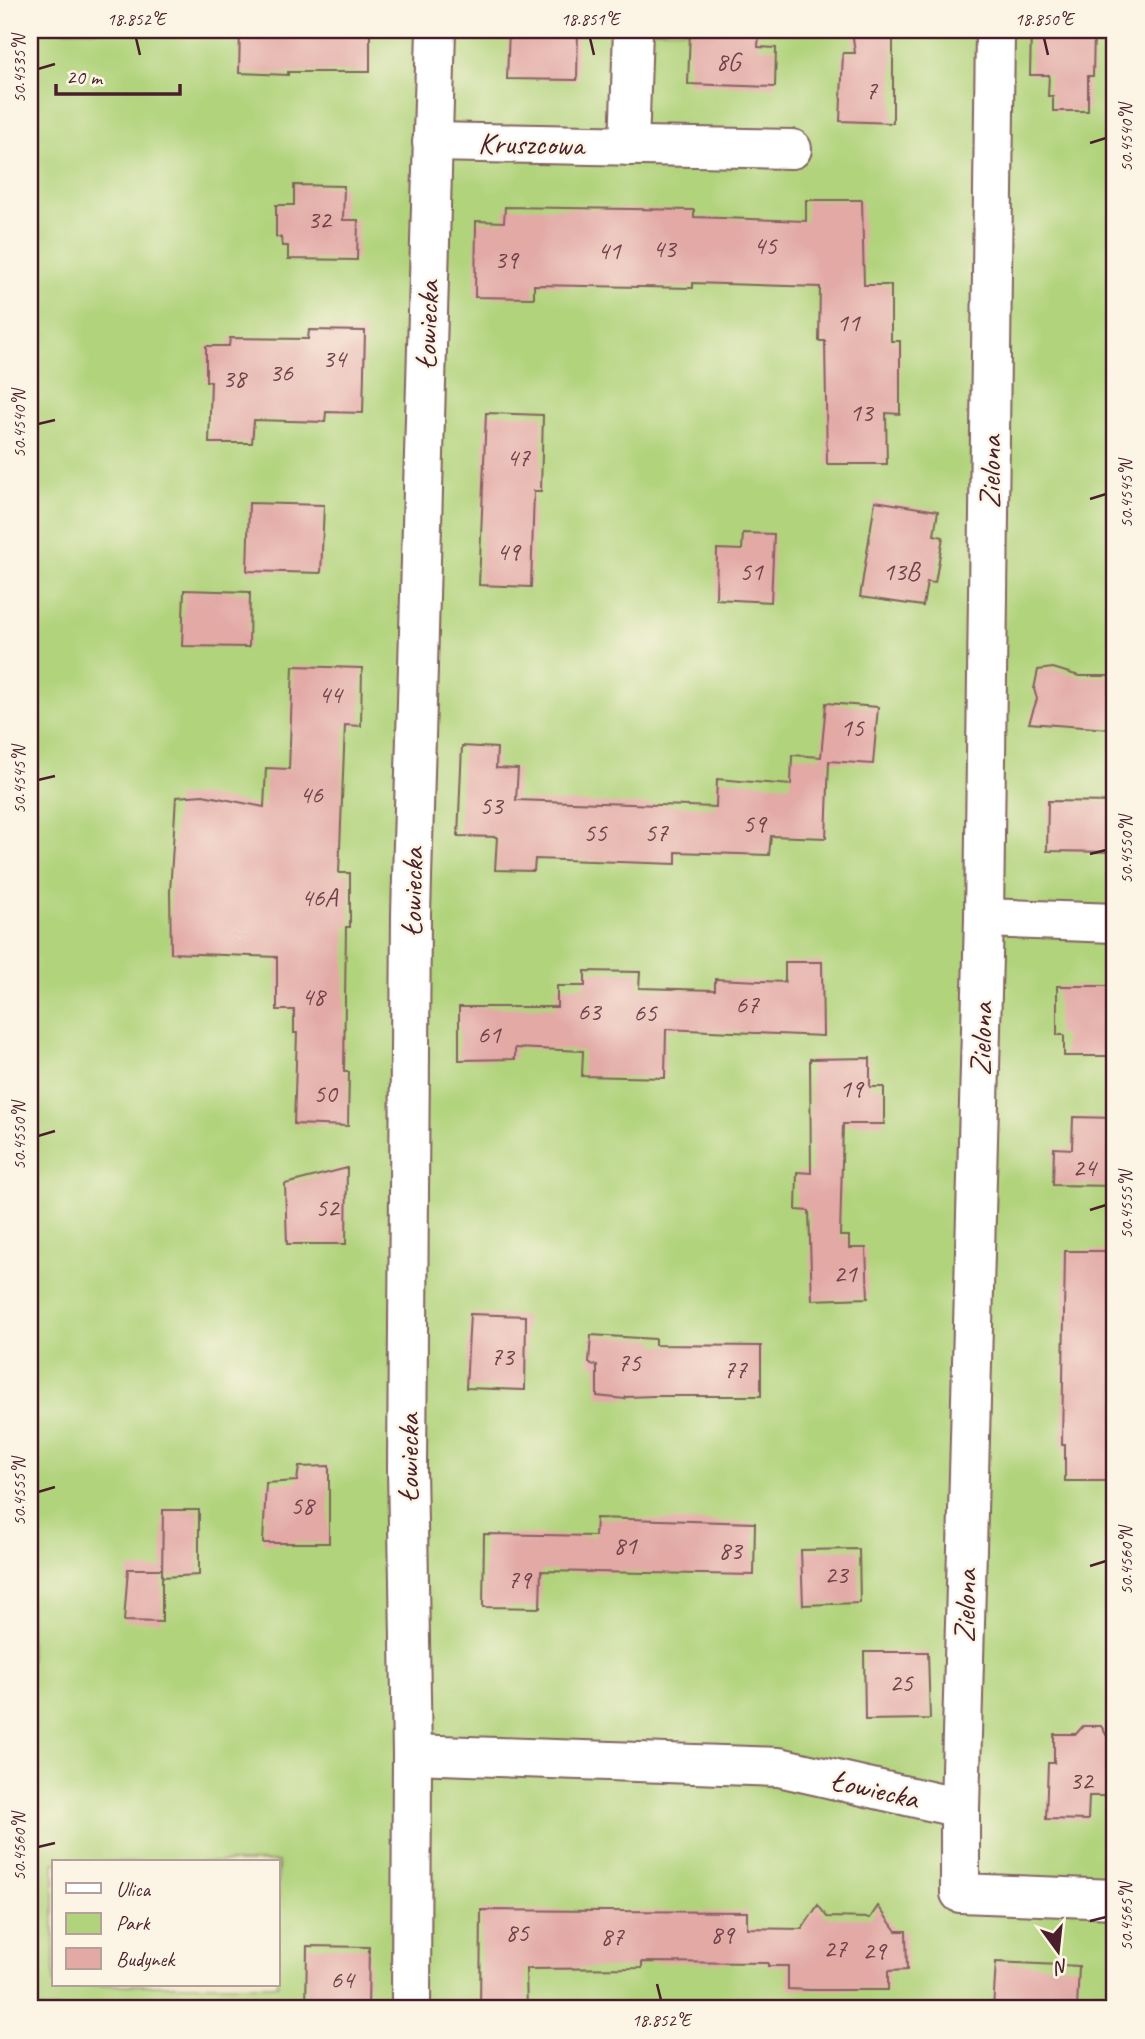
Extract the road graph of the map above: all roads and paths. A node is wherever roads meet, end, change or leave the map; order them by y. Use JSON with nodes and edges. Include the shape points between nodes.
{"nodes":[{"id":1,"x":436,"y":30,"type":"edge"},
{"id":2,"x":633,"y":30,"type":"edge"},
{"id":3,"x":995,"y":30,"type":"edge"},
{"id":4,"x":432,"y":142,"type":"junction"},
{"id":5,"x":629,"y":146,"type":"junction"},
{"id":6,"x":792,"y":149,"type":"dead end"},
{"id":7,"x":984,"y":918,"type":"junction"},
{"id":8,"x":1115,"y":923,"type":"edge"},
{"id":9,"x":412,"y":1754,"type":"junction"},
{"id":10,"x":960,"y":1808,"type":"junction"},
{"id":11,"x":1115,"y":1899,"type":"edge"},
{"id":12,"x":411,"y":2009,"type":"edge"}],
"edges":[{"from":1,"to":4,"type":"street","name":"Łowiecka"},
{"from":2,"to":5,"type":"street"},
{"from":3,"to":7,"type":"street","name":"Zielona"},
{"from":4,"to":5,"type":"street","name":"Kruszcowa"},
{"from":4,"to":9,"type":"street","name":"Łowiecka","via":[[411,914],[407,1468]]},
{"from":5,"to":6,"type":"street","name":"Kruszcowa"},
{"from":7,"to":8,"type":"street"},
{"from":7,"to":10,"type":"street","name":"Zielona"},
{"from":9,"to":10,"type":"street","name":"Łowiecka","via":[[779,1767]]},
{"from":9,"to":12,"type":"street","name":"Łowiecka"},
{"from":10,"to":11,"type":"street","name":"Zielona","via":[[960,1893]]}]}
